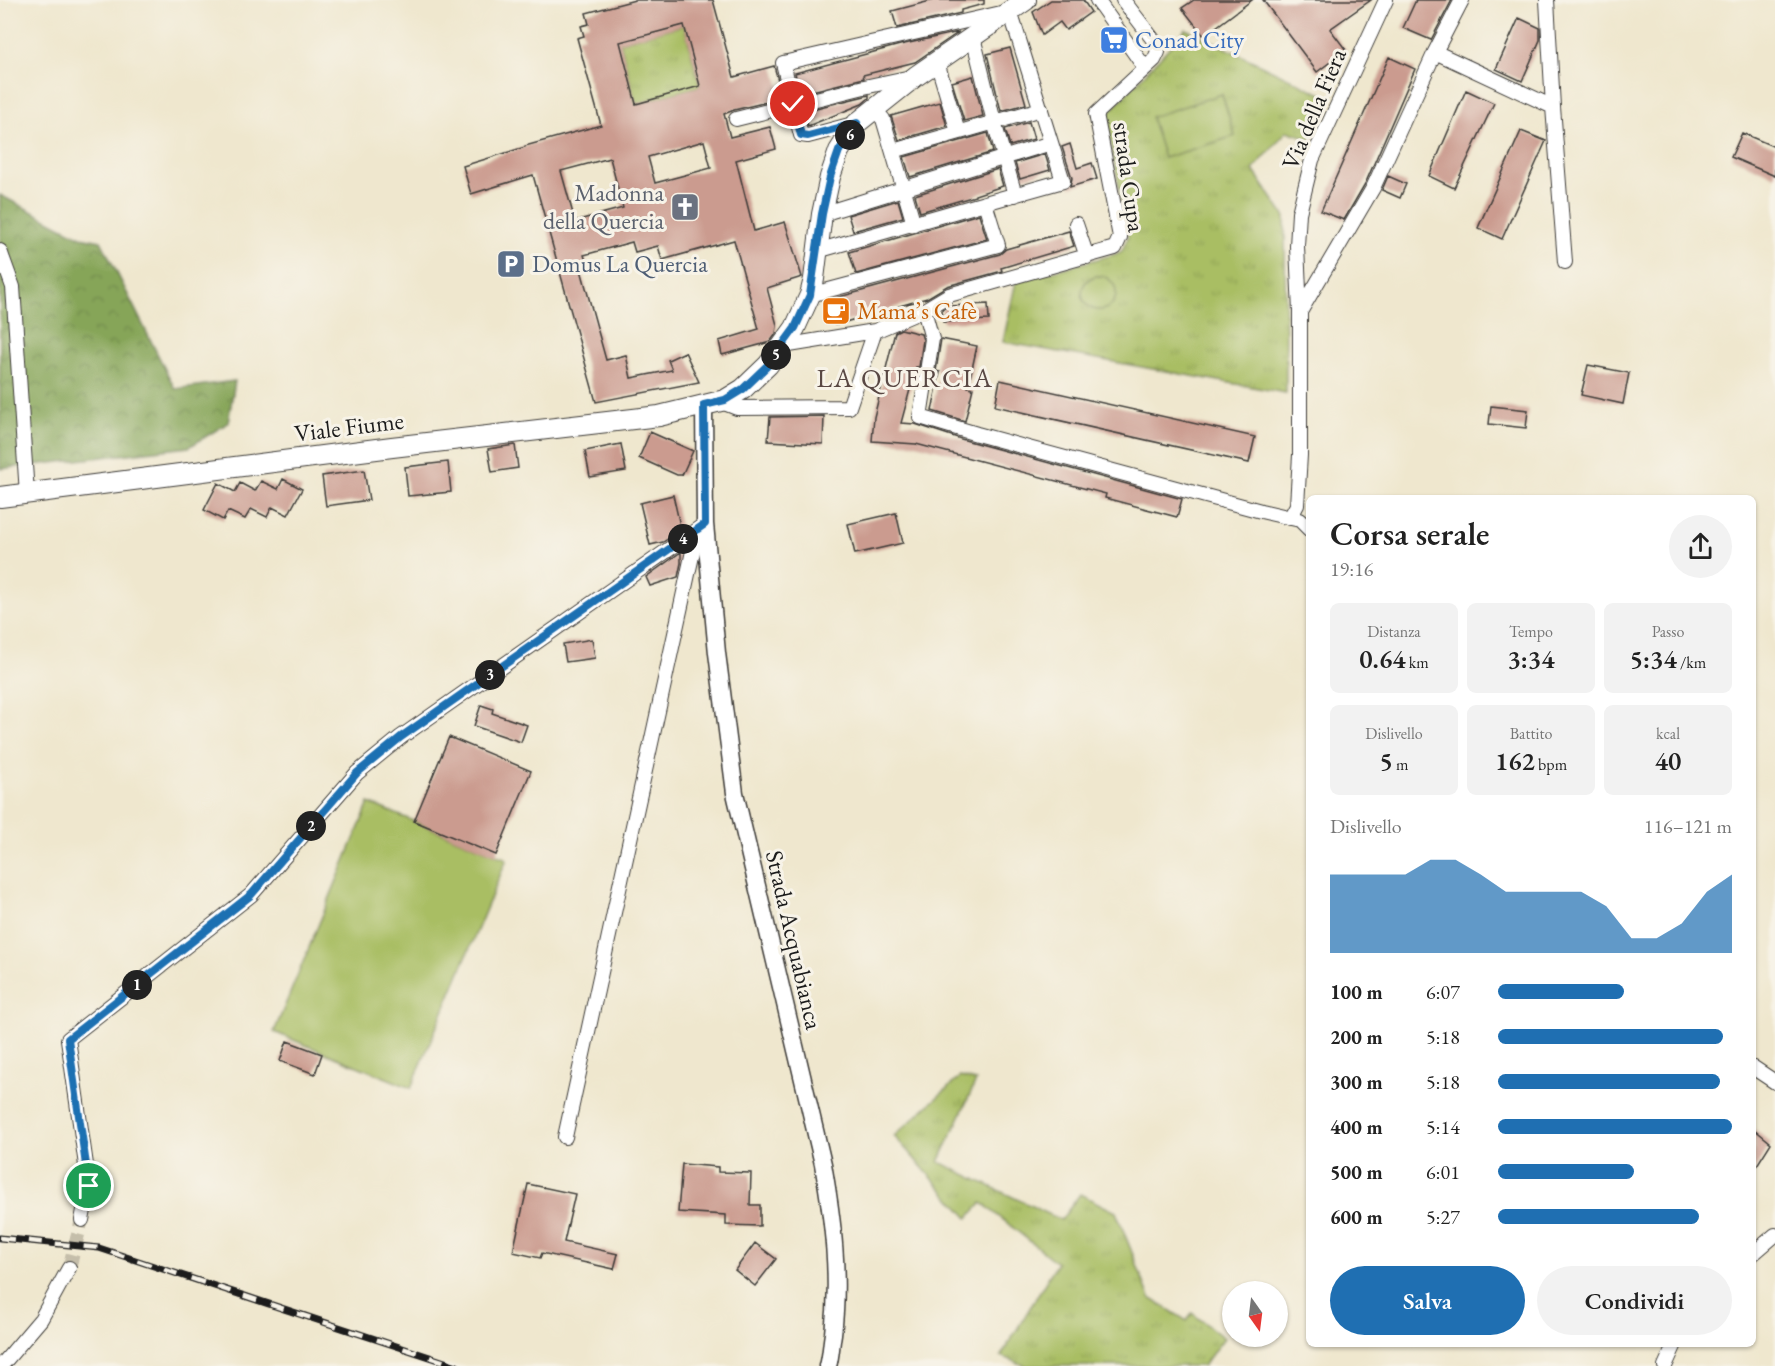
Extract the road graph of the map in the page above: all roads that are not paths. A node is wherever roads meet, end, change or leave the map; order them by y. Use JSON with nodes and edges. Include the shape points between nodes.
{"nodes":[{"id":1,"x":1026,"y":0,"type":"edge"},
{"id":2,"x":1097,"y":0,"type":"edge"},
{"id":3,"x":1123,"y":0,"type":"edge"},
{"id":4,"x":1386,"y":0,"type":"edge"},
{"id":5,"x":1462,"y":0,"type":"edge"},
{"id":6,"x":1547,"y":0,"type":"edge"},
{"id":7,"x":1010,"y":11,"type":"junction"},
{"id":8,"x":975,"y":35,"type":"junction"},
{"id":9,"x":1435,"y":52,"type":"junction"},
{"id":10,"x":937,"y":62,"type":"junction"},
{"id":11,"x":1145,"y":68,"type":"junction"},
{"id":12,"x":916,"y":76,"type":"junction"},
{"id":13,"x":793,"y":104,"type":"junction"},
{"id":14,"x":1553,"y":107,"type":"junction"},
{"id":15,"x":874,"y":109,"type":"junction"},
{"id":16,"x":1041,"y":109,"type":"junction"},
{"id":17,"x":736,"y":119,"type":"dead end"},
{"id":18,"x":994,"y":122,"type":"junction"},
{"id":19,"x":857,"y":123,"type":"junction"},
{"id":20,"x":958,"y":132,"type":"junction"},
{"id":21,"x":1051,"y":143,"type":"junction"},
{"id":22,"x":893,"y":151,"type":"junction"},
{"id":23,"x":1004,"y":157,"type":"junction"},
{"id":24,"x":904,"y":188,"type":"junction"},
{"id":25,"x":1015,"y":195,"type":"junction"},
{"id":26,"x":986,"y":203,"type":"junction"},
{"id":27,"x":822,"y":214,"type":"junction"},
{"id":28,"x":914,"y":224,"type":"junction"},
{"id":29,"x":1077,"y":224,"type":"dead end"},
{"id":30,"x":0,"y":251,"type":"edge"},
{"id":31,"x":817,"y":251,"type":"junction"},
{"id":32,"x":1087,"y":257,"type":"junction"},
{"id":33,"x":1566,"y":262,"type":"dead end"},
{"id":34,"x":810,"y":295,"type":"junction"},
{"id":35,"x":924,"y":310,"type":"junction"},
{"id":36,"x":1300,"y":312,"type":"junction"},
{"id":37,"x":875,"y":331,"type":"junction"},
{"id":38,"x":783,"y":346,"type":"junction"},
{"id":39,"x":712,"y":403,"type":"junction"},
{"id":40,"x":27,"y":494,"type":"junction"},
{"id":41,"x":0,"y":497,"type":"edge"},
{"id":42,"x":1290,"y":518,"type":"junction"},
{"id":43,"x":705,"y":524,"type":"junction"},
{"id":44,"x":1306,"y":526,"type":"edge"},
{"id":45,"x":1756,"y":1069,"type":"edge"},
{"id":46,"x":1775,"y":1082,"type":"edge"},
{"id":47,"x":565,"y":1137,"type":"dead end"},
{"id":48,"x":82,"y":1220,"type":"tunnel mouth"},
{"id":49,"x":1775,"y":1235,"type":"edge"},
{"id":50,"x":1756,"y":1251,"type":"edge"},
{"id":51,"x":69,"y":1268,"type":"tunnel mouth"},
{"id":52,"x":1674,"y":1347,"type":"edge"},
{"id":53,"x":1,"y":1366,"type":"edge"},
{"id":54,"x":828,"y":1366,"type":"edge"},
{"id":55,"x":1665,"y":1366,"type":"edge"}],
"edges":[{"from":1,"to":7,"type":"main road","name":"Viale Fiume"},
{"from":2,"to":11,"type":"street"},
{"from":3,"to":11,"type":"street","via":[[1158,48]]},
{"from":4,"to":36,"type":"street","name":"Via della Fiera","via":[[1312,160],[1299,213]]},
{"from":5,"to":9,"type":"street"},
{"from":6,"to":14,"type":"street"},
{"from":7,"to":8,"type":"main road","name":"Viale Fiume"},
{"from":7,"to":13,"type":"street","via":[[783,63]]},
{"from":7,"to":16,"type":"street"},
{"from":8,"to":10,"type":"main road","name":"Viale Fiume"},
{"from":8,"to":18,"type":"street"},
{"from":9,"to":14,"type":"street"},
{"from":9,"to":36,"type":"street","via":[[1373,188]]},
{"from":10,"to":12,"type":"main road","name":"Viale Fiume"},
{"from":10,"to":20,"type":"street"},
{"from":11,"to":32,"type":"street","name":"strada Cupa","via":[[1096,114],[1120,237],[1115,248]]},
{"from":12,"to":13,"type":"street"},
{"from":12,"to":15,"type":"main road","name":"Viale Fiume"},
{"from":13,"to":17,"type":"street"},
{"from":13,"to":19,"type":"street","via":[[801,135]]},
{"from":14,"to":33,"type":"street"},
{"from":15,"to":19,"type":"main road","name":"Viale Fiume"},
{"from":15,"to":22,"type":"street","via":[[883,119]]},
{"from":16,"to":18,"type":"street"},
{"from":16,"to":21,"type":"street"},
{"from":18,"to":20,"type":"street"},
{"from":18,"to":23,"type":"street"},
{"from":19,"to":27,"type":"main road","name":"Viale Fiume","via":[[839,151]]},
{"from":20,"to":22,"type":"street"},
{"from":21,"to":23,"type":"street"},
{"from":21,"to":25,"type":"street","via":[[1063,181]]},
{"from":22,"to":24,"type":"street"},
{"from":23,"to":24,"type":"street"},
{"from":23,"to":25,"type":"street"},
{"from":24,"to":27,"type":"street"},
{"from":24,"to":28,"type":"street"},
{"from":25,"to":26,"type":"street"},
{"from":26,"to":28,"type":"street"},
{"from":26,"to":34,"type":"street","via":[[998,245]]},
{"from":27,"to":31,"type":"main road","name":"Viale Fiume"},
{"from":28,"to":31,"type":"street"},
{"from":29,"to":32,"type":"street"},
{"from":30,"to":40,"type":"street","via":[[13,287]]},
{"from":31,"to":34,"type":"main road","name":"Viale Fiume"},
{"from":32,"to":35,"type":"street","name":"strada Cupa","via":[[949,295]]},
{"from":34,"to":38,"type":"main road","name":"Viale Fiume"},
{"from":35,"to":37,"type":"street","name":"strada Cupa"},
{"from":35,"to":42,"type":"street","via":[[932,339],[920,417]]},
{"from":36,"to":42,"type":"street","name":"Via della Fiera","via":[[1299,475],[1297,505]]},
{"from":37,"to":38,"type":"street","name":"strada Cupa"},
{"from":37,"to":39,"type":"street","via":[[849,406],[737,408]]},
{"from":38,"to":39,"type":"main road","name":"Viale Fiume","via":[[743,389]]},
{"from":39,"to":40,"type":"main road","name":"Viale Fiume","via":[[659,416]]},
{"from":39,"to":43,"type":"street","name":"Strada Acquabianca"},
{"from":40,"to":41,"type":"main road","name":"Viale Fiume"},
{"from":42,"to":44,"type":"street"},
{"from":43,"to":47,"type":"street","name":"Strada Acquabianca","via":[[695,542]]},
{"from":43,"to":48,"type":"street","via":[[401,737],[357,773],[251,895],[68,1039],[89,1186]]},
{"from":43,"to":54,"type":"street","name":"Strada Acquabianca","via":[[735,793],[832,1214],[836,1302]]},
{"from":45,"to":46,"type":"street"},
{"from":49,"to":50,"type":"street"},
{"from":51,"to":53,"type":"street","via":[[41,1319]]},
{"from":52,"to":55,"type":"street"}]}
